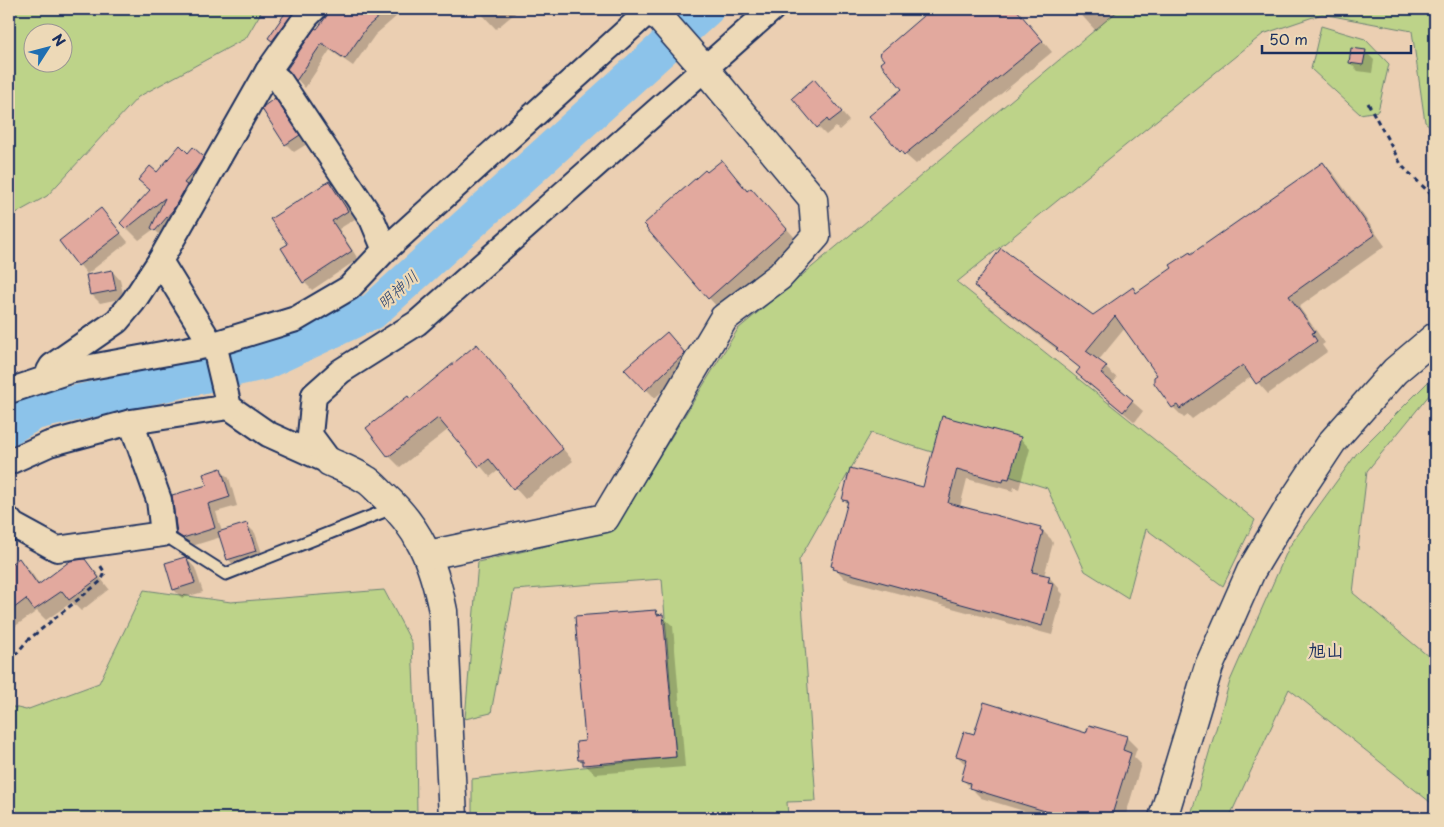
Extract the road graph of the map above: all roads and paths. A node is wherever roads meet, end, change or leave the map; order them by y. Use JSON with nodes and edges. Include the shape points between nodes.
{"nodes":[{"id":1,"x":314,"y":9,"type":"edge"},
{"id":2,"x":772,"y":9,"type":"edge"},
{"id":3,"x":653,"y":11,"type":"edge"},
{"id":4,"x":698,"y":61,"type":"junction"},
{"id":5,"x":268,"y":71,"type":"junction"},
{"id":6,"x":1368,"y":103,"type":"dead end"},
{"id":7,"x":1435,"y":198,"type":"edge"},
{"id":8,"x":385,"y":250,"type":"junction"},
{"id":9,"x":160,"y":261,"type":"junction"},
{"id":10,"x":1435,"y":338,"type":"edge"},
{"id":11,"x":214,"y":348,"type":"junction"},
{"id":12,"x":49,"y":377,"type":"junction"},
{"id":13,"x":9,"y":391,"type":"edge"},
{"id":14,"x":229,"y":407,"type":"junction"},
{"id":15,"x":131,"y":422,"type":"junction"},
{"id":16,"x":9,"y":462,"type":"edge"},
{"id":17,"x":330,"y":462,"type":"junction"},
{"id":18,"x":396,"y":506,"type":"junction"},
{"id":19,"x":9,"y":520,"type":"edge"},
{"id":20,"x":163,"y":534,"type":"junction"},
{"id":21,"x":86,"y":545,"type":"junction"},
{"id":22,"x":428,"y":555,"type":"junction"},
{"id":23,"x":9,"y":662,"type":"edge"},
{"id":24,"x":453,"y":818,"type":"edge"},
{"id":25,"x":1163,"y":818,"type":"edge"}],
"edges":[{"from":1,"to":5,"type":"street"},
{"from":2,"to":4,"type":"street"},
{"from":3,"to":4,"type":"street"},
{"from":3,"to":8,"type":"street"},
{"from":4,"to":17,"type":"street","via":[[417,323],[341,371],[314,395],[310,434]]},
{"from":4,"to":22,"type":"street","via":[[813,199],[816,236],[780,276],[724,318],[605,518]]},
{"from":5,"to":8,"type":"street","via":[[280,81],[372,219]]},
{"from":5,"to":9,"type":"street"},
{"from":6,"to":7,"type":"path","via":[[1402,166]]},
{"from":8,"to":11,"type":"street","via":[[348,288],[296,319]]},
{"from":9,"to":11,"type":"street"},
{"from":9,"to":12,"type":"street","via":[[117,321],[52,366]]},
{"from":10,"to":25,"type":"street","via":[[1395,371],[1332,442],[1251,571],[1209,666]]},
{"from":11,"to":12,"type":"street","via":[[69,370]]},
{"from":11,"to":14,"type":"street"},
{"from":12,"to":13,"type":"street"},
{"from":14,"to":15,"type":"street"},
{"from":14,"to":17,"type":"street","via":[[268,434]]},
{"from":15,"to":16,"type":"street","via":[[49,444]]},
{"from":15,"to":20,"type":"street","via":[[160,500]]},
{"from":17,"to":18,"type":"street","via":[[366,479]]},
{"from":18,"to":20,"type":"lane","via":[[226,574]]},
{"from":18,"to":22,"type":"street","via":[[414,528]]},
{"from":19,"to":21,"type":"street","via":[[12,525],[57,549]]},
{"from":20,"to":21,"type":"street"},
{"from":21,"to":23,"type":"path","via":[[103,568],[104,577],[28,640]]},
{"from":22,"to":24,"type":"street","via":[[443,611]]}]}
